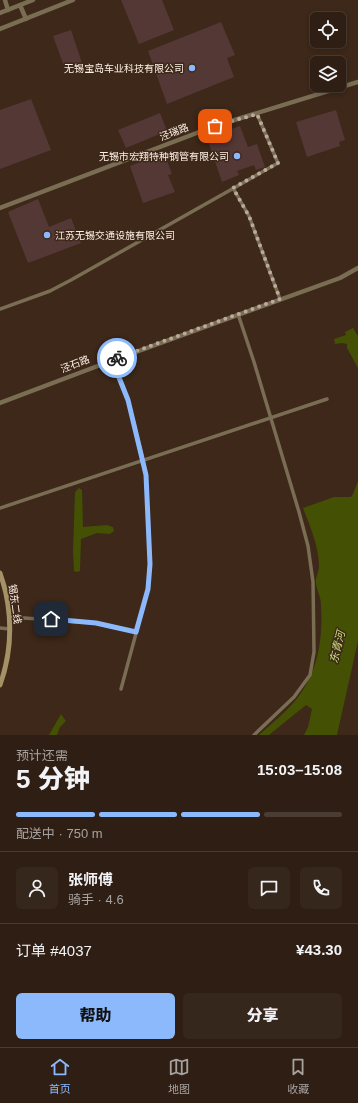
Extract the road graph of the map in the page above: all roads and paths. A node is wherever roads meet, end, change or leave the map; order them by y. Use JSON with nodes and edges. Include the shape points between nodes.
{"nodes":[{"id":1,"x":5,"y":0,"type":"edge"},
{"id":2,"x":33,"y":0,"type":"edge"},
{"id":3,"x":73,"y":0,"type":"edge"},
{"id":4,"x":20,"y":5,"type":"junction"},
{"id":5,"x":8,"y":10,"type":"junction"},
{"id":6,"x":0,"y":13,"type":"edge"},
{"id":7,"x":26,"y":18,"type":"junction"},
{"id":8,"x":0,"y":29,"type":"edge"},
{"id":9,"x":358,"y":82,"type":"edge"},
{"id":10,"x":257,"y":114,"type":"junction"},
{"id":11,"x":233,"y":188,"type":"junction"},
{"id":12,"x":0,"y":208,"type":"edge"},
{"id":13,"x":358,"y":268,"type":"edge"},
{"id":14,"x":280,"y":299,"type":"junction"},
{"id":15,"x":0,"y":309,"type":"edge"},
{"id":16,"x":238,"y":314,"type":"junction"},
{"id":17,"x":112,"y":360,"type":"junction"},
{"id":18,"x":328,"y":399,"type":"dead end"},
{"id":19,"x":0,"y":403,"type":"edge"},
{"id":20,"x":270,"y":417,"type":"junction"},
{"id":21,"x":143,"y":460,"type":"junction"},
{"id":22,"x":0,"y":508,"type":"edge"},
{"id":23,"x":0,"y":573,"type":"edge"},
{"id":24,"x":10,"y":617,"type":"junction"},
{"id":25,"x":0,"y":628,"type":"edge"},
{"id":26,"x":10,"y":629,"type":"junction"},
{"id":27,"x":136,"y":632,"type":"junction"},
{"id":28,"x":0,"y":684,"type":"edge"},
{"id":29,"x":121,"y":689,"type":"dead end"},
{"id":30,"x":254,"y":735,"type":"edge"}],
"edges":[{"from":1,"to":5,"type":"street"},
{"from":2,"to":4,"type":"street"},
{"from":3,"to":7,"type":"street"},
{"from":4,"to":5,"type":"street"},
{"from":4,"to":7,"type":"street"},
{"from":5,"to":6,"type":"street"},
{"from":7,"to":8,"type":"street"},
{"from":9,"to":10,"type":"street","name":"泾瑞路"},
{"from":10,"to":11,"type":"street","via":[[278,163]]},
{"from":10,"to":12,"type":"street","name":"泾瑞路","via":[[215,126]]},
{"from":11,"to":14,"type":"street","via":[[249,216]]},
{"from":11,"to":15,"type":"street","via":[[71,280]]},
{"from":13,"to":14,"type":"street","name":"泾石路","via":[[340,278]]},
{"from":14,"to":16,"type":"street","name":"泾石路"},
{"from":16,"to":17,"type":"street","name":"泾石路"},
{"from":16,"to":20,"type":"street"},
{"from":17,"to":19,"type":"street","name":"泾石路"},
{"from":17,"to":21,"type":"street","via":[[128,400]]},
{"from":18,"to":20,"type":"street"},
{"from":20,"to":21,"type":"street"},
{"from":20,"to":30,"type":"street","via":[[310,557],[314,652],[310,675],[294,698]]},
{"from":21,"to":22,"type":"street"},
{"from":21,"to":27,"type":"street","via":[[150,564],[148,589]]},
{"from":23,"to":24,"type":"main road","name":"锡东二线"},
{"from":24,"to":26,"type":"main road","name":"锡东二线"},
{"from":24,"to":27,"type":"street","via":[[96,623]]},
{"from":25,"to":26,"type":"street"},
{"from":26,"to":28,"type":"main road","name":"锡东二线","via":[[6,668]]},
{"from":27,"to":29,"type":"street"}]}
